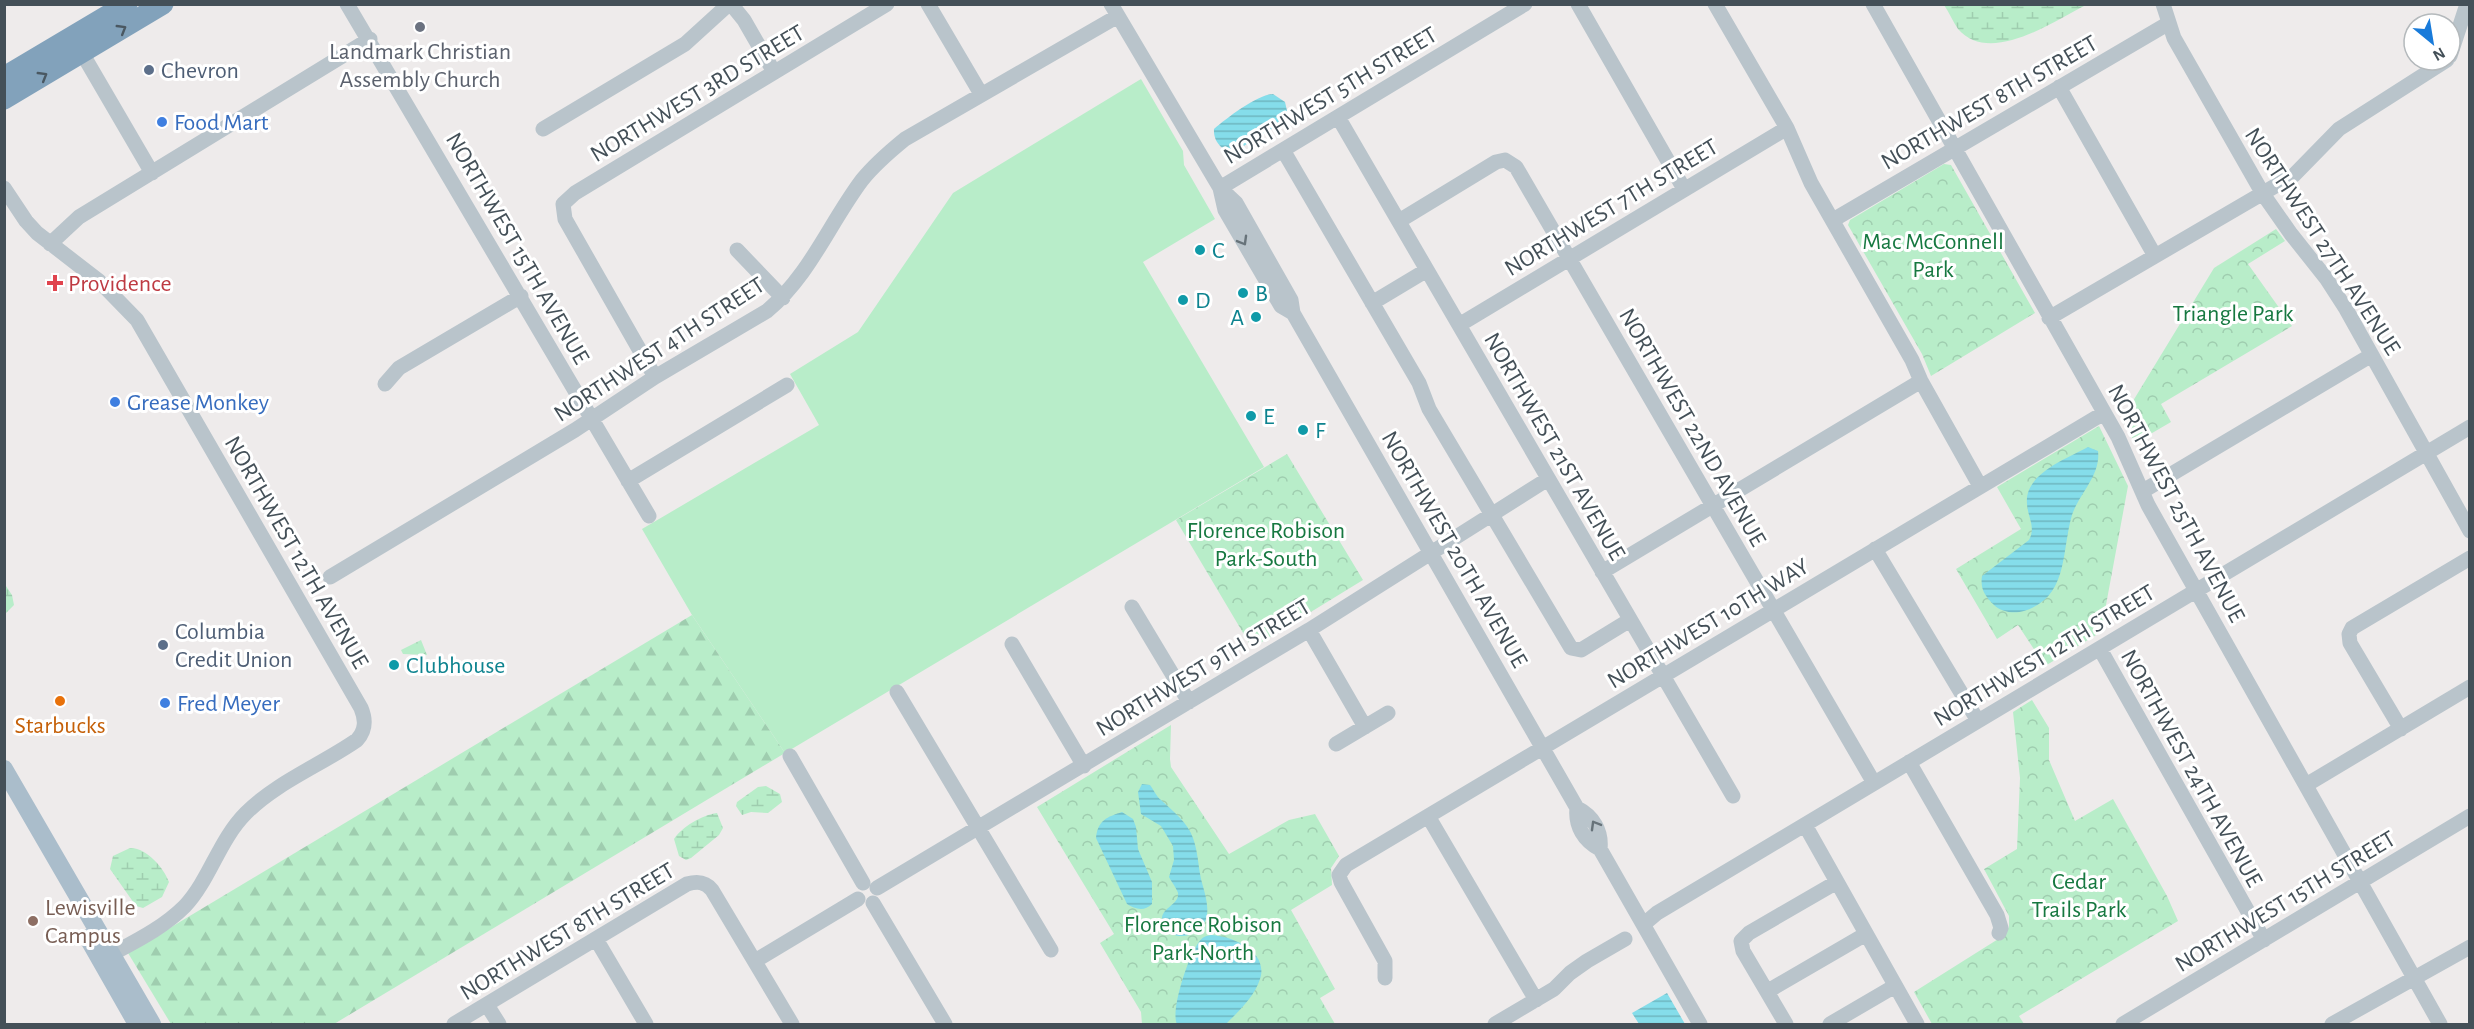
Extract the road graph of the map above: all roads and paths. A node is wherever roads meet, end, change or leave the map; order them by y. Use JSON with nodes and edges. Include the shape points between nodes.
{"nodes":[{"id":1,"x":127,"y":4,"type":"edge"},
{"id":2,"x":163,"y":4,"type":"edge"},
{"id":3,"x":347,"y":4,"type":"edge"},
{"id":4,"x":730,"y":4,"type":"edge"},
{"id":5,"x":887,"y":4,"type":"edge"},
{"id":6,"x":928,"y":4,"type":"edge"},
{"id":7,"x":1494,"y":4,"type":"edge"},
{"id":8,"x":1525,"y":4,"type":"edge"},
{"id":9,"x":1578,"y":4,"type":"edge"},
{"id":10,"x":1715,"y":4,"type":"edge"},
{"id":11,"x":1873,"y":4,"type":"edge"},
{"id":12,"x":2163,"y":4,"type":"edge"},
{"id":13,"x":2467,"y":4,"type":"edge"},
{"id":14,"x":1114,"y":10,"type":"edge"},
{"id":15,"x":1502,"y":18,"type":"junction"},
{"id":16,"x":2462,"y":19,"type":"edge"},
{"id":17,"x":2169,"y":23,"type":"junction"},
{"id":18,"x":369,"y":39,"type":"junction"},
{"id":19,"x":82,"y":53,"type":"junction"},
{"id":20,"x":774,"y":72,"type":"junction"},
{"id":21,"x":2428,"y":72,"type":"edge"},
{"id":22,"x":4,"y":77,"type":"edge"},
{"id":23,"x":2060,"y":87,"type":"junction"},
{"id":24,"x":981,"y":94,"type":"junction"},
{"id":25,"x":4,"y":99,"type":"edge"},
{"id":26,"x":1338,"y":117,"type":"junction"},
{"id":27,"x":1787,"y":128,"type":"junction"},
{"id":28,"x":543,"y":129,"type":"dead end"},
{"id":29,"x":1953,"y":149,"type":"junction"},
{"id":30,"x":1283,"y":150,"type":"junction"},
{"id":31,"x":152,"y":173,"type":"junction"},
{"id":32,"x":4,"y":188,"type":"edge"},
{"id":33,"x":1220,"y":188,"type":"junction"},
{"id":34,"x":1684,"y":189,"type":"junction"},
{"id":35,"x":2263,"y":194,"type":"junction"},
{"id":36,"x":1833,"y":220,"type":"junction"},
{"id":37,"x":1399,"y":221,"type":"junction"},
{"id":38,"x":50,"y":244,"type":"junction"},
{"id":39,"x":737,"y":250,"type":"dead end"},
{"id":40,"x":2156,"y":256,"type":"junction"},
{"id":41,"x":1569,"y":258,"type":"junction"},
{"id":42,"x":1427,"y":270,"type":"junction"},
{"id":43,"x":521,"y":296,"type":"junction"},
{"id":44,"x":783,"y":298,"type":"junction"},
{"id":45,"x":1372,"y":303,"type":"junction"},
{"id":46,"x":2049,"y":318,"type":"junction"},
{"id":47,"x":1459,"y":325,"type":"junction"},
{"id":48,"x":2370,"y":356,"type":"junction"},
{"id":49,"x":655,"y":377,"type":"junction"},
{"id":50,"x":1921,"y":381,"type":"junction"},
{"id":51,"x":385,"y":384,"type":"dead end"},
{"id":52,"x":787,"y":385,"type":"dead end"},
{"id":53,"x":2104,"y":413,"type":"junction"},
{"id":54,"x":591,"y":419,"type":"junction"},
{"id":55,"x":2469,"y":427,"type":"edge"},
{"id":56,"x":2426,"y":454,"type":"junction"},
{"id":57,"x":1548,"y":479,"type":"junction"},
{"id":58,"x":628,"y":481,"type":"junction"},
{"id":59,"x":1980,"y":486,"type":"junction"},
{"id":60,"x":2143,"y":491,"type":"junction"},
{"id":61,"x":1713,"y":506,"type":"junction"},
{"id":62,"x":1491,"y":513,"type":"junction"},
{"id":63,"x":649,"y":516,"type":"dead end"},
{"id":64,"x":2469,"y":531,"type":"edge"},
{"id":65,"x":1875,"y":549,"type":"junction"},
{"id":66,"x":1431,"y":553,"type":"junction"},
{"id":67,"x":2469,"y":558,"type":"edge"},
{"id":68,"x":1602,"y":572,"type":"junction"},
{"id":69,"x":330,"y":578,"type":"dead end"},
{"id":70,"x":2197,"y":590,"type":"junction"},
{"id":71,"x":1132,"y":607,"type":"dead end"},
{"id":72,"x":1773,"y":610,"type":"junction"},
{"id":73,"x":1630,"y":620,"type":"junction"},
{"id":74,"x":1309,"y":630,"type":"junction"},
{"id":75,"x":1012,"y":644,"type":"dead end"},
{"id":76,"x":2100,"y":649,"type":"junction"},
{"id":77,"x":1663,"y":676,"type":"junction"},
{"id":78,"x":2469,"y":687,"type":"edge"},
{"id":79,"x":897,"y":692,"type":"dead end"},
{"id":80,"x":1189,"y":702,"type":"junction"},
{"id":81,"x":1388,"y":713,"type":"dead end"},
{"id":82,"x":1978,"y":721,"type":"junction"},
{"id":83,"x":1365,"y":727,"type":"junction"},
{"id":84,"x":2401,"y":729,"type":"junction"},
{"id":85,"x":1336,"y":744,"type":"dead end"},
{"id":86,"x":1543,"y":747,"type":"junction"},
{"id":87,"x":790,"y":756,"type":"dead end"},
{"id":88,"x":1910,"y":762,"type":"junction"},
{"id":89,"x":1084,"y":766,"type":"junction"},
{"id":90,"x":4,"y":769,"type":"edge"},
{"id":91,"x":1874,"y":783,"type":"junction"},
{"id":92,"x":2306,"y":785,"type":"junction"},
{"id":93,"x":4,"y":791,"type":"edge"},
{"id":94,"x":1733,"y":796,"type":"dead end"},
{"id":95,"x":1428,"y":816,"type":"junction"},
{"id":96,"x":2469,"y":816,"type":"edge"},
{"id":97,"x":1804,"y":825,"type":"junction"},
{"id":98,"x":979,"y":828,"type":"junction"},
{"id":99,"x":1837,"y":882,"type":"junction"},
{"id":100,"x":2360,"y":882,"type":"junction"},
{"id":101,"x":868,"y":893,"type":"junction"},
{"id":102,"x":1644,"y":924,"type":"junction"},
{"id":103,"x":1999,"y":933,"type":"dead end"},
{"id":104,"x":1866,"y":934,"type":"junction"},
{"id":105,"x":596,"y":939,"type":"junction"},
{"id":106,"x":1625,"y":939,"type":"dead end"},
{"id":107,"x":2264,"y":940,"type":"junction"},
{"id":108,"x":2469,"y":946,"type":"edge"},
{"id":109,"x":1051,"y":950,"type":"dead end"},
{"id":110,"x":112,"y":954,"type":"junction"},
{"id":111,"x":755,"y":961,"type":"junction"},
{"id":112,"x":1385,"y":978,"type":"dead end"},
{"id":113,"x":2414,"y":978,"type":"junction"},
{"id":114,"x":1895,"y":986,"type":"junction"},
{"id":115,"x":1768,"y":992,"type":"junction"},
{"id":116,"x":1536,"y":1000,"type":"junction"},
{"id":117,"x":488,"y":1005,"type":"junction"},
{"id":118,"x":2142,"y":1020,"type":"edge"},
{"id":119,"x":137,"y":1024,"type":"edge"},
{"id":120,"x":152,"y":1024,"type":"edge"},
{"id":121,"x":454,"y":1024,"type":"edge"},
{"id":122,"x":499,"y":1024,"type":"edge"},
{"id":123,"x":646,"y":1024,"type":"edge"},
{"id":124,"x":792,"y":1024,"type":"edge"},
{"id":125,"x":945,"y":1024,"type":"edge"},
{"id":126,"x":1496,"y":1024,"type":"edge"},
{"id":127,"x":1700,"y":1024,"type":"edge"},
{"id":128,"x":1786,"y":1024,"type":"edge"},
{"id":129,"x":1830,"y":1024,"type":"edge"},
{"id":130,"x":1917,"y":1024,"type":"edge"},
{"id":131,"x":2123,"y":1024,"type":"edge"},
{"id":132,"x":2332,"y":1024,"type":"edge"},
{"id":133,"x":2440,"y":1024,"type":"edge"}],
"edges":[{"from":1,"to":22,"type":"highway"},
{"from":19,"to":2,"type":"highway","one_way":true},
{"from":3,"to":18,"type":"street","name":"NORTHWEST 15TH AVENUE"},
{"from":4,"to":20,"type":"street","via":[[744,20]]},
{"from":4,"to":28,"type":"street","via":[[685,44]]},
{"from":5,"to":20,"type":"street","name":"NORTHWEST 3RD STREET"},
{"from":6,"to":24,"type":"street"},
{"from":7,"to":15,"type":"street"},
{"from":8,"to":15,"type":"street","name":"NORTHWEST 5TH STREET"},
{"from":9,"to":34,"type":"street"},
{"from":10,"to":27,"type":"street"},
{"from":11,"to":29,"type":"street","name":"NORTHWEST 25TH AVENUE"},
{"from":12,"to":17,"type":"street","name":"NORTHWEST 27TH AVENUE"},
{"from":13,"to":16,"type":"street"},
{"from":14,"to":24,"type":"street","name":"NORTHWEST 4TH STREET"},
{"from":14,"to":33,"type":"street","name":"NORTHWEST 20TH AVENUE"},
{"from":15,"to":26,"type":"street","name":"NORTHWEST 5TH STREET"},
{"from":17,"to":23,"type":"street","name":"NORTHWEST 8TH STREET"},
{"from":17,"to":35,"type":"street","name":"NORTHWEST 27TH AVENUE","via":[[2215,113]]},
{"from":18,"to":31,"type":"street"},
{"from":18,"to":43,"type":"street","name":"NORTHWEST 15TH AVENUE"},
{"from":25,"to":19,"type":"highway","one_way":true},
{"from":19,"to":31,"type":"street"},
{"from":20,"to":49,"type":"street","name":"NORTHWEST 3RD STREET","via":[[563,204],[565,219]]},
{"from":21,"to":35,"type":"street","via":[[2339,129],[2301,168]]},
{"from":23,"to":29,"type":"street","name":"NORTHWEST 8TH STREET"},
{"from":23,"to":40,"type":"street"},
{"from":24,"to":44,"type":"street","name":"NORTHWEST 4TH STREET","via":[[882,157],[861,181],[801,277]]},
{"from":26,"to":30,"type":"street","name":"NORTHWEST 5TH STREET"},
{"from":26,"to":37,"type":"street","name":"NORTHWEST 21ST AVENUE"},
{"from":27,"to":34,"type":"street","name":"NORTHWEST 7TH STREET"},
{"from":27,"to":36,"type":"street","via":[[1803,168]]},
{"from":29,"to":36,"type":"street","name":"NORTHWEST 8TH STREET"},
{"from":29,"to":46,"type":"street","name":"NORTHWEST 25TH AVENUE"},
{"from":30,"to":33,"type":"street","name":"NORTHWEST 5TH STREET"},
{"from":30,"to":45,"type":"street"},
{"from":31,"to":38,"type":"street","via":[[79,217]]},
{"from":32,"to":38,"type":"street","name":"NORTHWEST 12TH AVENUE","via":[[26,221]]},
{"from":33,"to":66,"type":"street","name":"NORTHWEST 20TH AVENUE","via":[[1225,210],[1281,306],[1293,313]]},
{"from":34,"to":41,"type":"street","name":"NORTHWEST 7TH STREET"},
{"from":35,"to":40,"type":"street"},
{"from":35,"to":48,"type":"street","name":"NORTHWEST 27TH AVENUE","via":[[2326,278]]},
{"from":36,"to":50,"type":"street"},
{"from":37,"to":41,"type":"street","name":"NORTHWEST 22ND AVENUE","via":[[1469,177],[1505,160],[1516,167]]},
{"from":37,"to":42,"type":"street","name":"NORTHWEST 21ST AVENUE"},
{"from":38,"to":110,"type":"street","name":"NORTHWEST 12TH AVENUE","via":[[105,286],[137,320],[356,699],[365,721],[357,740],[273,791],[244,815],[186,905],[169,920]]},
{"from":39,"to":44,"type":"street"},
{"from":40,"to":46,"type":"street"},
{"from":41,"to":47,"type":"street","name":"NORTHWEST 7TH STREET"},
{"from":41,"to":61,"type":"street","name":"NORTHWEST 22ND AVENUE"},
{"from":42,"to":45,"type":"street"},
{"from":42,"to":47,"type":"street","name":"NORTHWEST 21ST AVENUE"},
{"from":43,"to":51,"type":"street","via":[[399,368]]},
{"from":43,"to":54,"type":"street","name":"NORTHWEST 15TH AVENUE"},
{"from":44,"to":49,"type":"street","name":"NORTHWEST 4TH STREET"},
{"from":45,"to":62,"type":"street"},
{"from":46,"to":53,"type":"street","name":"NORTHWEST 25TH AVENUE"},
{"from":47,"to":57,"type":"street","name":"NORTHWEST 21ST AVENUE"},
{"from":48,"to":56,"type":"street","name":"NORTHWEST 27TH AVENUE"},
{"from":48,"to":60,"type":"street"},
{"from":49,"to":54,"type":"street","name":"NORTHWEST 4TH STREET"},
{"from":50,"to":59,"type":"street"},
{"from":50,"to":61,"type":"street"},
{"from":52,"to":58,"type":"street"},
{"from":53,"to":59,"type":"street","name":"NORTHWEST 10TH WAY"},
{"from":53,"to":60,"type":"street","name":"NORTHWEST 25TH AVENUE"},
{"from":54,"to":58,"type":"street","name":"NORTHWEST 15TH AVENUE"},
{"from":54,"to":69,"type":"street","name":"NORTHWEST 4TH STREET"},
{"from":55,"to":56,"type":"street","name":"NORTHWEST 12TH STREET"},
{"from":56,"to":64,"type":"street","name":"NORTHWEST 27TH AVENUE"},
{"from":56,"to":70,"type":"street","name":"NORTHWEST 12TH STREET"},
{"from":57,"to":62,"type":"street","name":"NORTHWEST 9TH STREET"},
{"from":57,"to":68,"type":"street","name":"NORTHWEST 21ST AVENUE"},
{"from":58,"to":63,"type":"street","name":"NORTHWEST 15TH AVENUE"},
{"from":59,"to":65,"type":"street","name":"NORTHWEST 10TH WAY"},
{"from":60,"to":70,"type":"street","name":"NORTHWEST 25TH AVENUE"},
{"from":61,"to":68,"type":"street"},
{"from":61,"to":72,"type":"street","name":"NORTHWEST 22ND AVENUE"},
{"from":62,"to":66,"type":"street","name":"NORTHWEST 9TH STREET"},
{"from":62,"to":73,"type":"street","via":[[1571,648],[1581,650]]},
{"from":65,"to":72,"type":"street","name":"NORTHWEST 10TH WAY"},
{"from":65,"to":82,"type":"street"},
{"from":66,"to":74,"type":"street","name":"NORTHWEST 9TH STREET"},
{"from":66,"to":86,"type":"street","name":"NORTHWEST 20TH AVENUE"},
{"from":67,"to":84,"type":"street","via":[[2352,628],[2349,634],[2350,643]]},
{"from":68,"to":73,"type":"street","name":"NORTHWEST 21ST AVENUE"},
{"from":70,"to":76,"type":"street","name":"NORTHWEST 12TH STREET"},
{"from":70,"to":92,"type":"street","name":"NORTHWEST 25TH AVENUE"},
{"from":71,"to":80,"type":"street"},
{"from":72,"to":77,"type":"street","name":"NORTHWEST 10TH WAY"},
{"from":72,"to":91,"type":"street","name":"NORTHWEST 22ND AVENUE"},
{"from":73,"to":77,"type":"street","name":"NORTHWEST 21ST AVENUE"},
{"from":74,"to":80,"type":"street","name":"NORTHWEST 9TH STREET"},
{"from":74,"to":83,"type":"street"},
{"from":75,"to":89,"type":"street"},
{"from":76,"to":82,"type":"street","name":"NORTHWEST 12TH STREET"},
{"from":76,"to":107,"type":"street","name":"NORTHWEST 24TH AVENUE"},
{"from":77,"to":86,"type":"street","name":"NORTHWEST 10TH WAY"},
{"from":77,"to":94,"type":"street","name":"NORTHWEST 21ST AVENUE"},
{"from":78,"to":84,"type":"street"},
{"from":79,"to":98,"type":"street"},
{"from":80,"to":89,"type":"street","name":"NORTHWEST 9TH STREET"},
{"from":81,"to":83,"type":"street"},
{"from":82,"to":88,"type":"street","name":"NORTHWEST 12TH STREET"},
{"from":83,"to":85,"type":"street"},
{"from":84,"to":92,"type":"street"},
{"from":86,"to":95,"type":"street","name":"NORTHWEST 10TH WAY"},
{"from":86,"to":102,"type":"street","name":"NORTHWEST 20TH AVENUE","via":[[1577,808],[1576,820],[1589,843],[1600,849]]},
{"from":87,"to":101,"type":"street"},
{"from":88,"to":91,"type":"street","name":"NORTHWEST 12TH STREET"},
{"from":88,"to":103,"type":"street","via":[[1997,915]]},
{"from":89,"to":98,"type":"street","name":"NORTHWEST 9TH STREET"},
{"from":90,"to":110,"type":"main road"},
{"from":91,"to":97,"type":"street","name":"NORTHWEST 12TH STREET"},
{"from":92,"to":100,"type":"street","name":"NORTHWEST 25TH AVENUE"},
{"from":93,"to":119,"type":"main road"},
{"from":95,"to":112,"type":"street","name":"NORTHWEST 10TH WAY","via":[[1346,865],[1339,875],[1385,961]]},
{"from":95,"to":116,"type":"street"},
{"from":96,"to":100,"type":"street","name":"NORTHWEST 15TH STREET"},
{"from":97,"to":99,"type":"street"},
{"from":97,"to":102,"type":"street","name":"NORTHWEST 12TH STREET"},
{"from":98,"to":101,"type":"street","name":"NORTHWEST 9TH STREET"},
{"from":98,"to":109,"type":"street"},
{"from":99,"to":104,"type":"street"},
{"from":99,"to":115,"type":"street","via":[[1741,941]]},
{"from":100,"to":107,"type":"street","name":"NORTHWEST 15TH STREET"},
{"from":100,"to":113,"type":"street","name":"NORTHWEST 25TH AVENUE"},
{"from":101,"to":111,"type":"street","name":"NORTHWEST 9TH STREET"},
{"from":101,"to":125,"type":"street"},
{"from":102,"to":127,"type":"street","name":"NORTHWEST 20TH AVENUE"},
{"from":104,"to":114,"type":"street"},
{"from":104,"to":115,"type":"street"},
{"from":105,"to":111,"type":"street","name":"NORTHWEST 8TH STREET","via":[[687,884],[704,882]]},
{"from":105,"to":117,"type":"street","name":"NORTHWEST 8TH STREET"},
{"from":105,"to":123,"type":"street"},
{"from":106,"to":116,"type":"street","via":[[1587,961]]},
{"from":107,"to":118,"type":"street","name":"NORTHWEST 15TH STREET"},
{"from":108,"to":113,"type":"street"},
{"from":110,"to":120,"type":"main road"},
{"from":111,"to":124,"type":"street"},
{"from":113,"to":132,"type":"street"},
{"from":113,"to":133,"type":"street","name":"NORTHWEST 25TH AVENUE"},
{"from":114,"to":129,"type":"street"},
{"from":114,"to":130,"type":"street"},
{"from":115,"to":128,"type":"street"},
{"from":116,"to":126,"type":"street"},
{"from":117,"to":121,"type":"street","name":"NORTHWEST 8TH STREET"},
{"from":117,"to":122,"type":"street"},
{"from":118,"to":131,"type":"street","name":"NORTHWEST 15TH STREET"}]}
